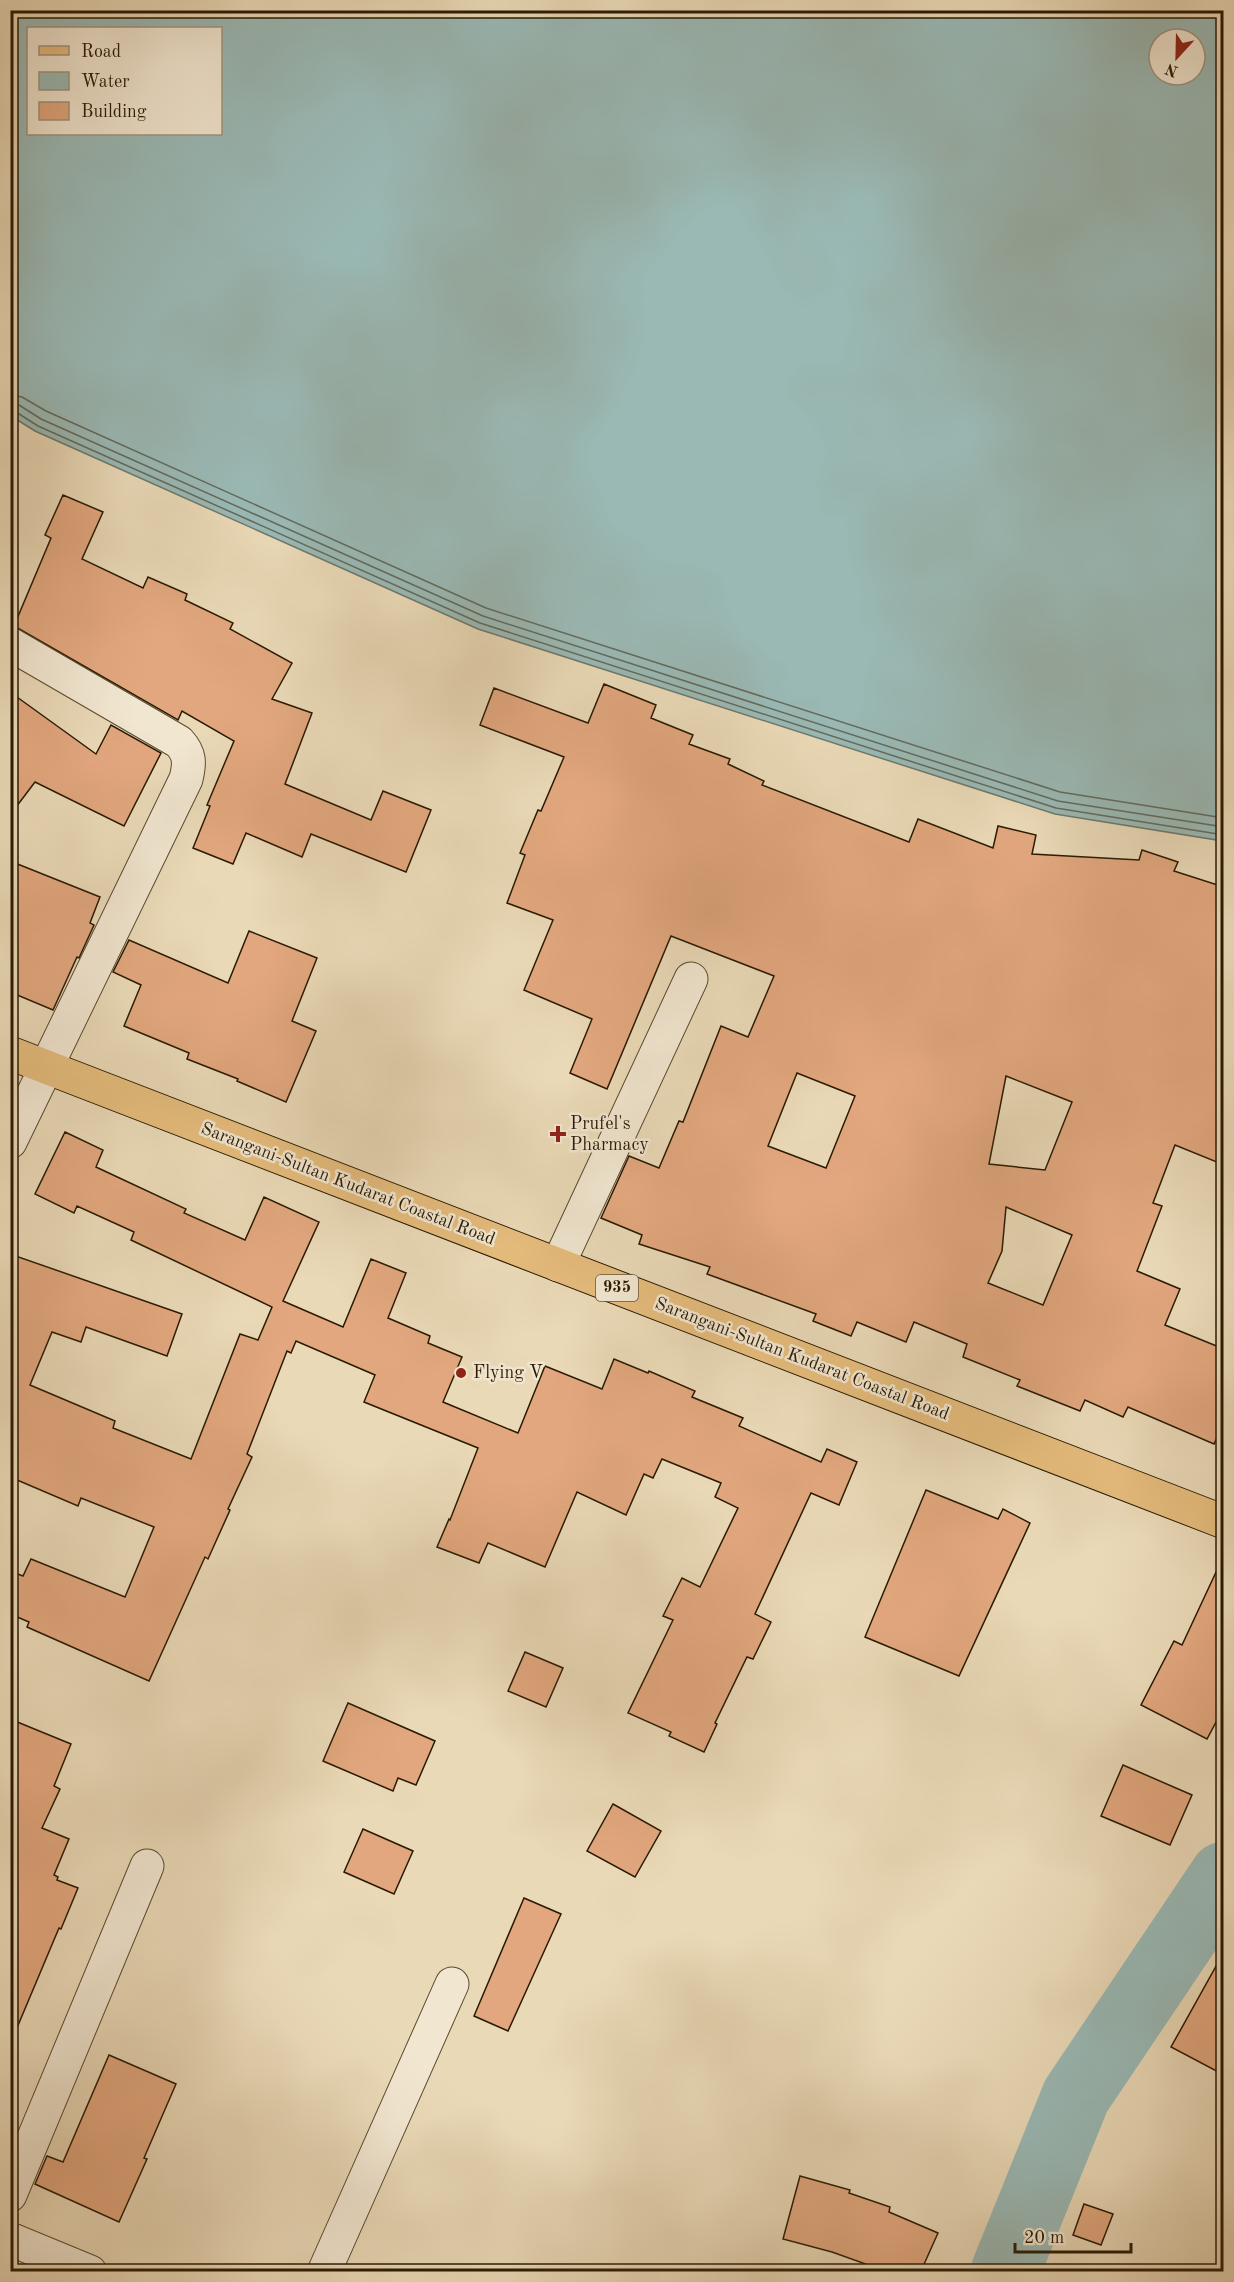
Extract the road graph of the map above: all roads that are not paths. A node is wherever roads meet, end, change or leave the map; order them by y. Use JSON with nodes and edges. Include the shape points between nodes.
{"nodes":[{"id":1,"x":10,"y":644,"type":"edge"},
{"id":2,"x":691,"y":980,"type":"dead end"},
{"id":3,"x":10,"y":1053,"type":"edge"},
{"id":4,"x":46,"y":1067,"type":"junction"},
{"id":5,"x":10,"y":1142,"type":"edge"},
{"id":6,"x":558,"y":1265,"type":"junction"},
{"id":7,"x":1224,"y":1522,"type":"edge"},
{"id":8,"x":147,"y":1866,"type":"dead end"},
{"id":9,"x":452,"y":1984,"type":"dead end"},
{"id":10,"x":10,"y":2195,"type":"edge"},
{"id":11,"x":10,"y":2239,"type":"edge"},
{"id":12,"x":90,"y":2271,"type":"edge"},
{"id":13,"x":324,"y":2271,"type":"edge"}],
"edges":[{"from":1,"to":4,"type":"street","via":[[179,742],[189,758],[186,779]]},
{"from":2,"to":6,"type":"street"},
{"from":3,"to":4,"type":"main road","name":"Sarangani-Sultan Kudarat Coastal Road","number":"935"},
{"from":4,"to":5,"type":"street"},
{"from":4,"to":6,"type":"main road","name":"Sarangani-Sultan Kudarat Coastal Road","number":"935"},
{"from":6,"to":7,"type":"main road","name":"Sarangani-Sultan Kudarat Coastal Road","number":"935"},
{"from":8,"to":10,"type":"street"},
{"from":9,"to":13,"type":"street"},
{"from":11,"to":12,"type":"street"}]}
